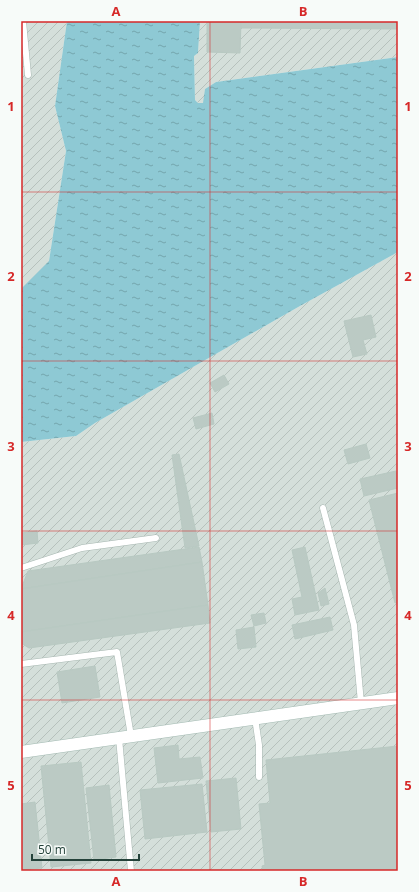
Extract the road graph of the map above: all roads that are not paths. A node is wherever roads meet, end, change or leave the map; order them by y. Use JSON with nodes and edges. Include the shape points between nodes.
{"nodes":[{"id":1,"x":23,"y":21,"type":"edge"},
{"id":2,"x":28,"y":75,"type":"dead end"},
{"id":3,"x":323,"y":508,"type":"dead end"},
{"id":4,"x":156,"y":538,"type":"dead end"},
{"id":5,"x":21,"y":568,"type":"edge"},
{"id":6,"x":21,"y":664,"type":"edge"},
{"id":7,"x":398,"y":698,"type":"edge"},
{"id":8,"x":361,"y":703,"type":"junction"},
{"id":9,"x":256,"y":718,"type":"junction"},
{"id":10,"x":132,"y":736,"type":"junction"},
{"id":11,"x":119,"y":738,"type":"junction"},
{"id":12,"x":21,"y":752,"type":"edge"},
{"id":13,"x":259,"y":777,"type":"dead end"},
{"id":14,"x":131,"y":871,"type":"edge"}],
"edges":[{"from":1,"to":2,"type":"lane"},
{"from":3,"to":8,"type":"lane","via":[[354,625]]},
{"from":4,"to":5,"type":"lane","via":[[82,548]]},
{"from":6,"to":10,"type":"lane","via":[[117,652]]},
{"from":7,"to":8,"type":"street"},
{"from":8,"to":9,"type":"street"},
{"from":9,"to":10,"type":"street"},
{"from":9,"to":13,"type":"lane"},
{"from":10,"to":11,"type":"street"},
{"from":11,"to":12,"type":"street"},
{"from":11,"to":14,"type":"lane"}]}
